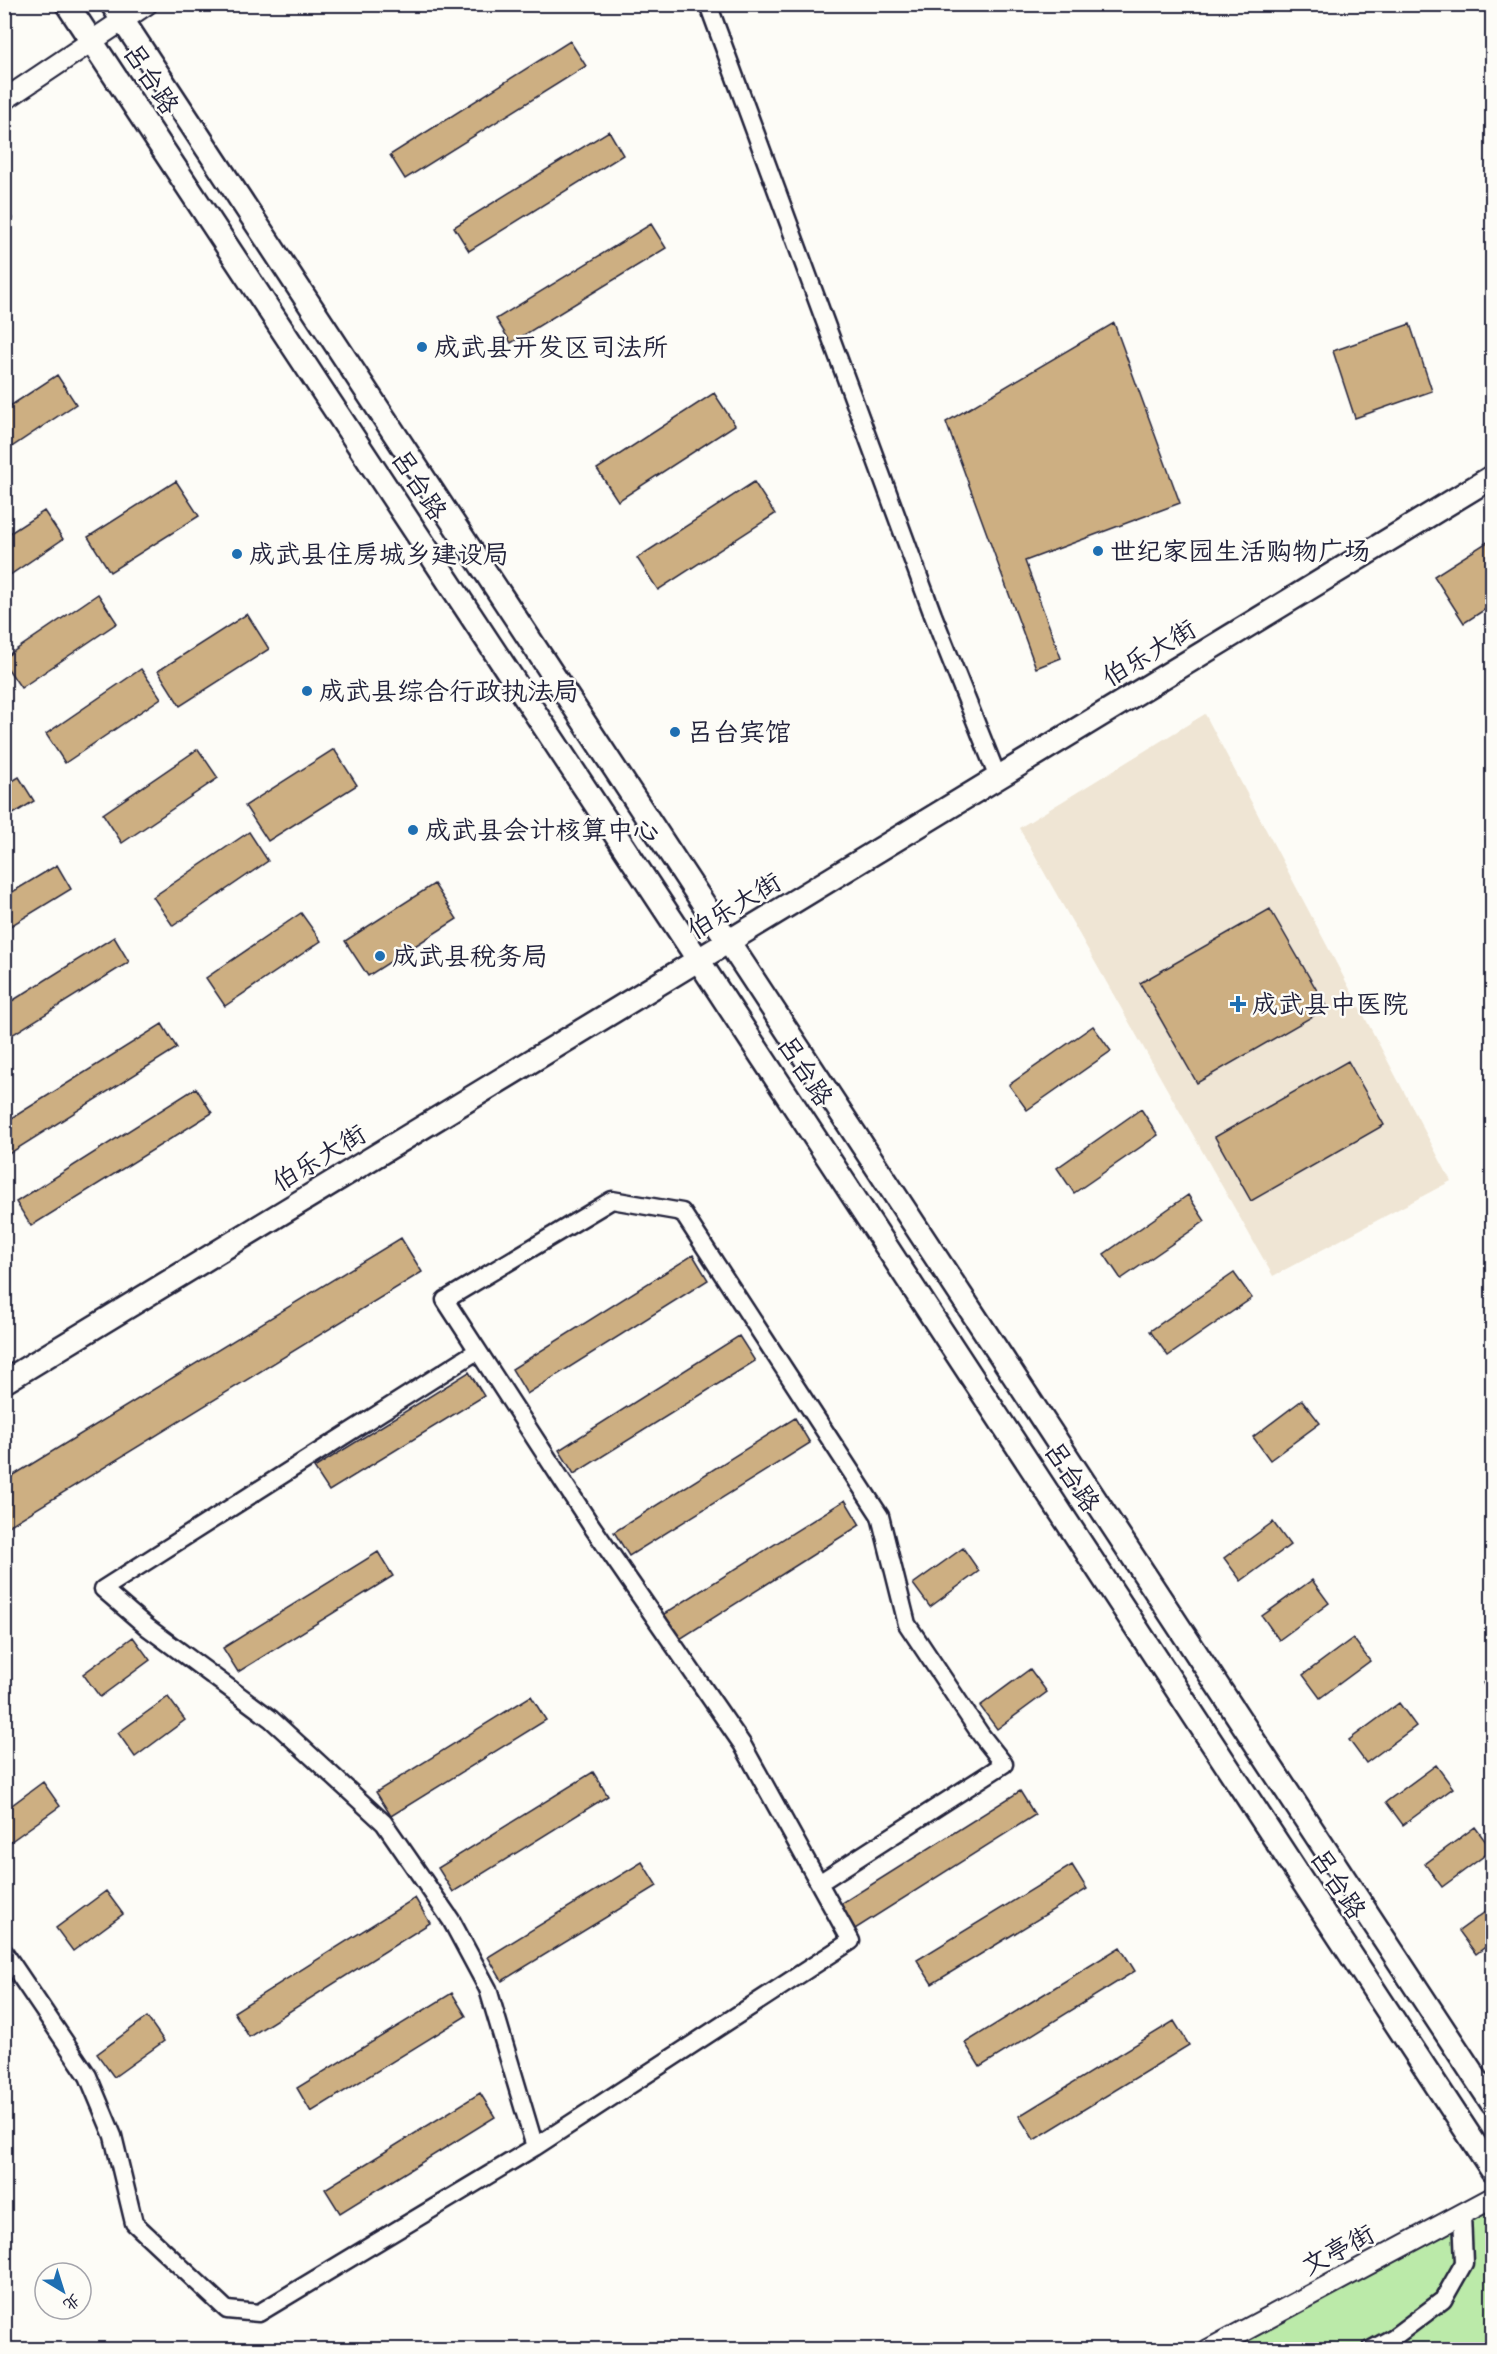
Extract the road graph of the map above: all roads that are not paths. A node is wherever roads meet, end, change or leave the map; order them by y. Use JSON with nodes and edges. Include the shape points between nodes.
{"nodes":[{"id":1,"x":67,"y":4,"type":"edge"},
{"id":2,"x":147,"y":4,"type":"edge"},
{"id":3,"x":708,"y":4,"type":"edge"},
{"id":4,"x":117,"y":13,"type":"edge"},
{"id":5,"x":92,"y":42,"type":"junction"},
{"id":6,"x":4,"y":100,"type":"edge"},
{"id":7,"x":1492,"y":477,"type":"edge"},
{"id":8,"x":998,"y":778,"type":"junction"},
{"id":9,"x":730,"y":943,"type":"junction"},
{"id":10,"x":699,"y":961,"type":"junction"},
{"id":11,"x":477,"y":1351,"type":"junction"},
{"id":12,"x":4,"y":1382,"type":"edge"},
{"id":13,"x":819,"y":1883,"type":"junction"},
{"id":14,"x":4,"y":1952,"type":"edge"},
{"id":15,"x":1492,"y":2103,"type":"edge"},
{"id":16,"x":535,"y":2146,"type":"junction"},
{"id":17,"x":1492,"y":2170,"type":"edge"},
{"id":18,"x":1492,"y":2198,"type":"edge"},
{"id":19,"x":1462,"y":2215,"type":"junction"},
{"id":20,"x":1208,"y":2349,"type":"edge"},
{"id":21,"x":1370,"y":2349,"type":"edge"}],
"edges":[{"from":1,"to":5,"type":"main road","name":"吕台路"},
{"from":2,"to":4,"type":"street"},
{"from":3,"to":8,"type":"street","via":[[928,603]]},
{"from":4,"to":5,"type":"street"},
{"from":4,"to":9,"type":"main road","name":"吕台路"},
{"from":5,"to":6,"type":"street"},
{"from":5,"to":10,"type":"main road","name":"吕台路"},
{"from":7,"to":8,"type":"main road","name":"伯乐大街"},
{"from":8,"to":9,"type":"main road","name":"伯乐大街"},
{"from":9,"to":10,"type":"main road","name":"伯乐大街"},
{"from":9,"to":15,"type":"main road","name":"吕台路"},
{"from":10,"to":12,"type":"main road","name":"伯乐大街"},
{"from":10,"to":17,"type":"main road","name":"吕台路"},
{"from":11,"to":13,"type":"street","via":[[591,1525],[742,1743]]},
{"from":11,"to":13,"type":"street","via":[[445,1300],[612,1200],[682,1212],[880,1516],[907,1624],[1004,1764]]},
{"from":11,"to":16,"type":"street","via":[[103,1589],[147,1627],[271,1719],[384,1823],[450,1920],[488,1989]]},
{"from":13,"to":16,"type":"street","via":[[851,1941]]},
{"from":14,"to":16,"type":"street","via":[[88,2076],[113,2136],[134,2223],[227,2310],[259,2313]]},
{"from":18,"to":19,"type":"street","name":"文亭街"},
{"from":19,"to":20,"type":"street","name":"文亭街"},
{"from":19,"to":21,"type":"street","via":[[1464,2263],[1443,2300],[1394,2337]]}]}
